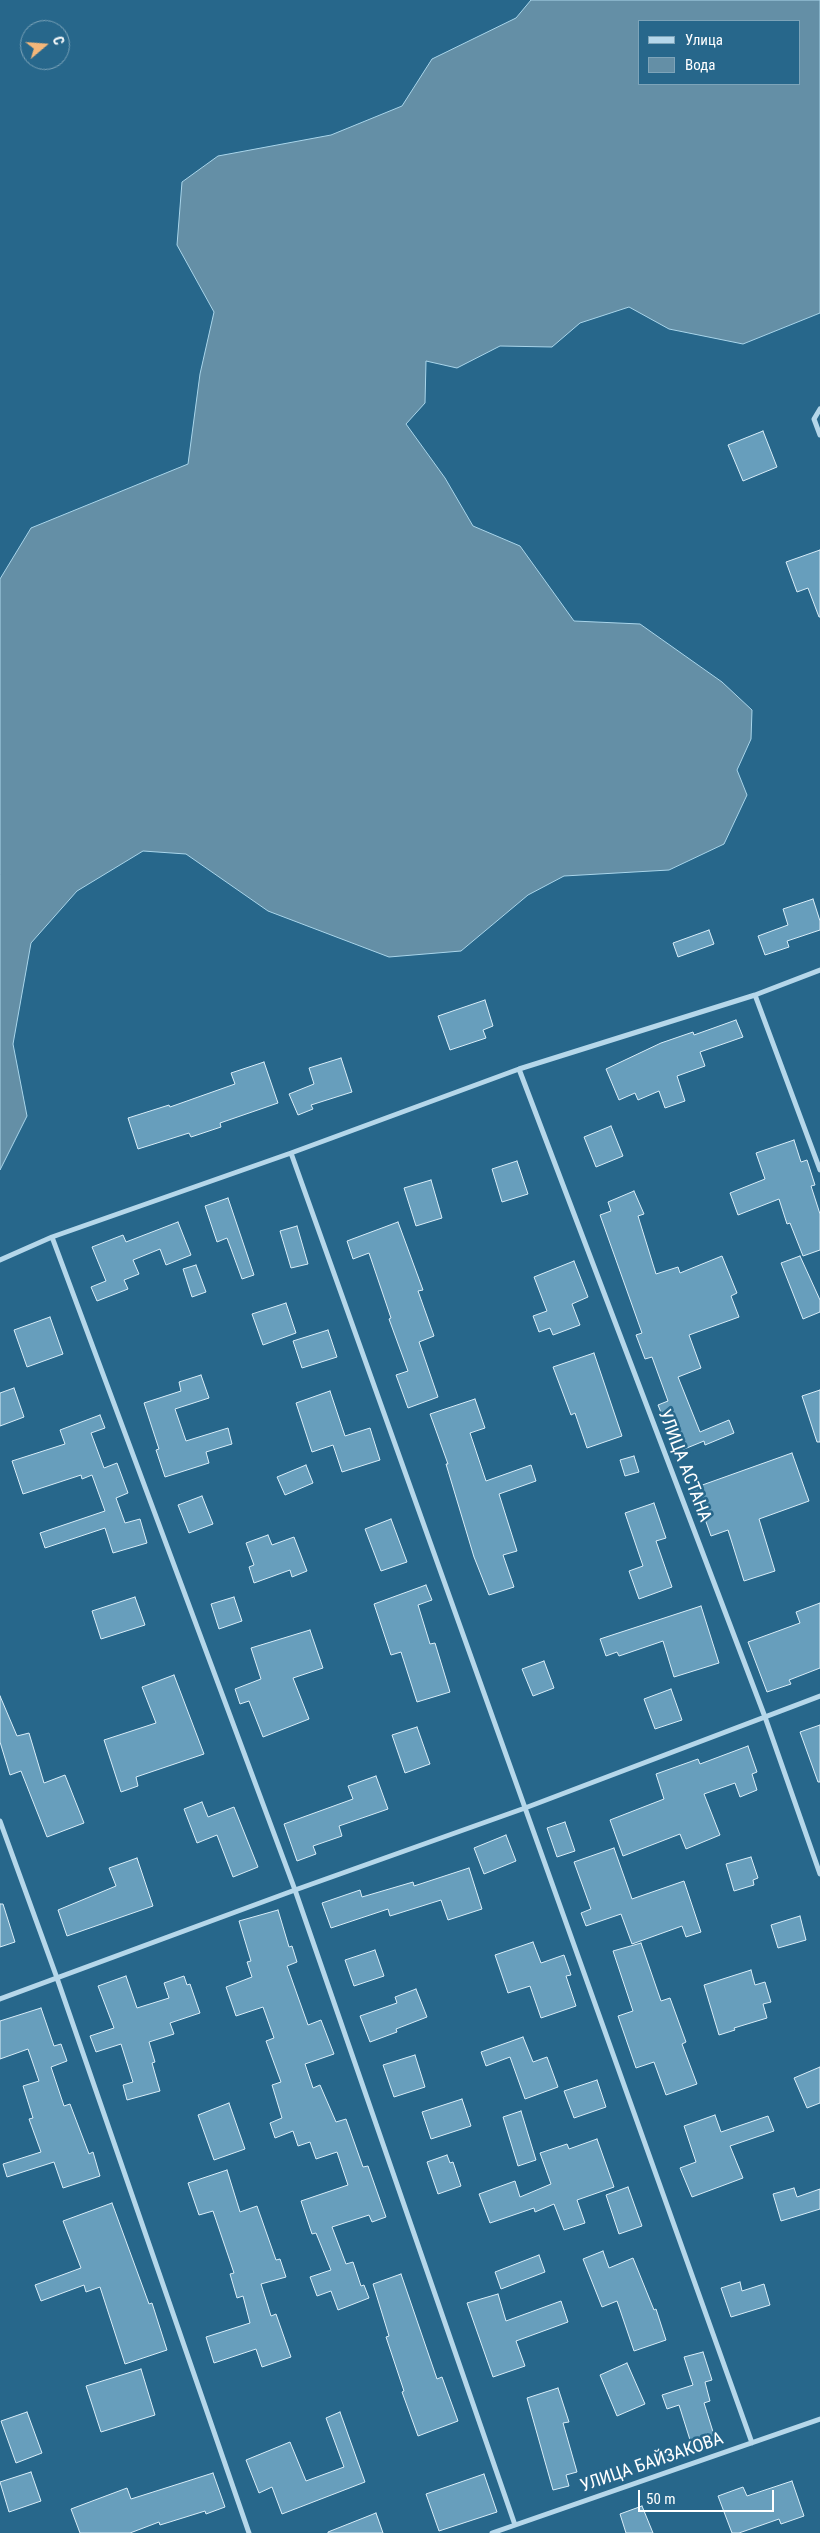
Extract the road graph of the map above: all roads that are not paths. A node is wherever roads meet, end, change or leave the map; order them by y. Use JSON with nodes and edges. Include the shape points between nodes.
{"nodes":[{"id":1,"x":820,"y":409,"type":"edge"},
{"id":2,"x":820,"y":434,"type":"edge"},
{"id":3,"x":820,"y":970,"type":"edge"},
{"id":4,"x":755,"y":995,"type":"junction"},
{"id":5,"x":519,"y":1069,"type":"junction"},
{"id":6,"x":291,"y":1153,"type":"junction"},
{"id":7,"x":820,"y":1170,"type":"edge"},
{"id":8,"x":52,"y":1237,"type":"junction"},
{"id":9,"x":0,"y":1260,"type":"edge"},
{"id":10,"x":820,"y":1696,"type":"edge"},
{"id":11,"x":765,"y":1717,"type":"junction"},
{"id":12,"x":525,"y":1808,"type":"junction"},
{"id":13,"x":0,"y":1821,"type":"edge"},
{"id":14,"x":820,"y":1874,"type":"edge"},
{"id":15,"x":295,"y":1890,"type":"junction"},
{"id":16,"x":58,"y":1978,"type":"junction"},
{"id":17,"x":0,"y":1999,"type":"edge"},
{"id":18,"x":820,"y":2419,"type":"edge"},
{"id":19,"x":752,"y":2443,"type":"junction"},
{"id":20,"x":515,"y":2525,"type":"junction"},
{"id":21,"x":249,"y":2533,"type":"edge"},
{"id":22,"x":492,"y":2533,"type":"edge"}],
"edges":[{"from":1,"to":2,"type":"street","via":[[814,419]]},
{"from":3,"to":4,"type":"street"},
{"from":4,"to":5,"type":"street"},
{"from":4,"to":7,"type":"street"},
{"from":5,"to":6,"type":"street"},
{"from":5,"to":11,"type":"street","name":"УЛИЦА АСТАНА"},
{"from":6,"to":8,"type":"street"},
{"from":6,"to":12,"type":"street"},
{"from":8,"to":9,"type":"street"},
{"from":8,"to":15,"type":"street"},
{"from":10,"to":11,"type":"street"},
{"from":11,"to":12,"type":"street"},
{"from":11,"to":14,"type":"street","name":"УЛИЦА АСТАНА"},
{"from":12,"to":15,"type":"street"},
{"from":12,"to":19,"type":"street"},
{"from":13,"to":16,"type":"street"},
{"from":15,"to":16,"type":"street"},
{"from":15,"to":20,"type":"street"},
{"from":16,"to":17,"type":"street"},
{"from":16,"to":21,"type":"street"},
{"from":18,"to":19,"type":"street","name":"УЛИЦА БАЙЗАКОВА"},
{"from":19,"to":20,"type":"street","name":"УЛИЦА БАЙЗАКОВА"},
{"from":20,"to":22,"type":"street","name":"УЛИЦА БАЙЗАКОВА"}]}
